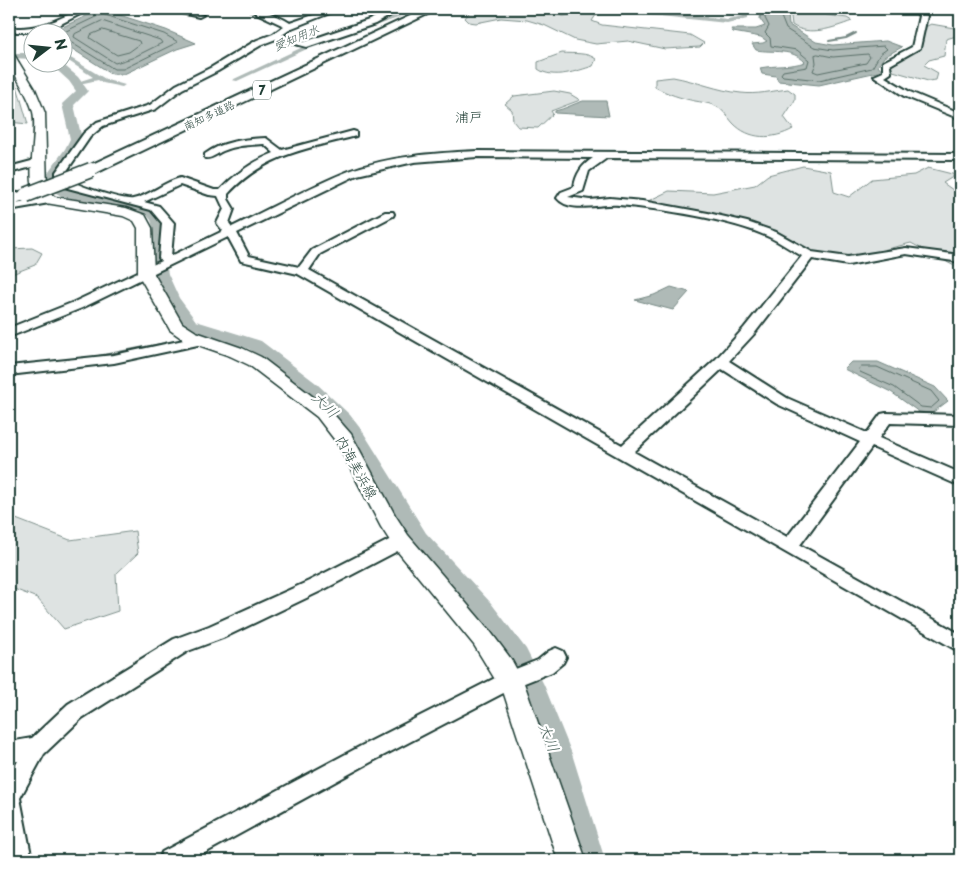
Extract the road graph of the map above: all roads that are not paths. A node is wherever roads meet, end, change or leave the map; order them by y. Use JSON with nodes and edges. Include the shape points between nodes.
{"nodes":[{"id":1,"x":86,"y":9,"type":"edge"},
{"id":2,"x":168,"y":9,"type":"edge"},
{"id":3,"x":251,"y":9,"type":"edge"},
{"id":4,"x":337,"y":9,"type":"edge"},
{"id":5,"x":398,"y":9,"type":"edge"},
{"id":6,"x":424,"y":9,"type":"edge"},
{"id":7,"x":433,"y":9,"type":"edge"},
{"id":8,"x":917,"y":9,"type":"edge"},
{"id":9,"x":199,"y":15,"type":"dead end"},
{"id":10,"x":289,"y":26,"type":"junction"},
{"id":11,"x":9,"y":30,"type":"edge"},
{"id":12,"x":276,"y":36,"type":"junction"},
{"id":13,"x":9,"y":55,"type":"edge"},
{"id":14,"x":960,"y":116,"type":"edge"},
{"id":15,"x":353,"y":134,"type":"dead end"},
{"id":16,"x":280,"y":153,"type":"junction"},
{"id":17,"x":208,"y":156,"type":"dead end"},
{"id":18,"x":604,"y":156,"type":"junction"},
{"id":19,"x":960,"y":158,"type":"edge"},
{"id":20,"x":39,"y":162,"type":"junction"},
{"id":21,"x":88,"y":168,"type":"junction"},
{"id":22,"x":9,"y":170,"type":"edge"},
{"id":23,"x":19,"y":193,"type":"edge"},
{"id":24,"x":224,"y":193,"type":"junction"},
{"id":25,"x":52,"y":200,"type":"junction"},
{"id":26,"x":9,"y":201,"type":"edge"},
{"id":27,"x":135,"y":202,"type":"junction"},
{"id":28,"x":9,"y":208,"type":"edge"},
{"id":29,"x":389,"y":214,"type":"dead end"},
{"id":30,"x":231,"y":232,"type":"junction"},
{"id":31,"x":809,"y":255,"type":"junction"},
{"id":32,"x":960,"y":258,"type":"edge"},
{"id":33,"x":167,"y":263,"type":"junction"},
{"id":34,"x":302,"y":271,"type":"junction"},
{"id":35,"x":149,"y":272,"type":"junction"},
{"id":36,"x":12,"y":330,"type":"edge"},
{"id":37,"x":202,"y":340,"type":"junction"},
{"id":38,"x":721,"y":362,"type":"junction"},
{"id":39,"x":9,"y":371,"type":"edge"},
{"id":40,"x":960,"y":420,"type":"edge"},
{"id":41,"x":869,"y":439,"type":"junction"},
{"id":42,"x":624,"y":453,"type":"junction"},
{"id":43,"x":960,"y":480,"type":"edge"},
{"id":44,"x":401,"y":541,"type":"junction"},
{"id":45,"x":789,"y":547,"type":"junction"},
{"id":46,"x":960,"y":644,"type":"edge"},
{"id":47,"x":556,"y":657,"type":"dead end"},
{"id":48,"x":510,"y":680,"type":"junction"},
{"id":49,"x":37,"y":746,"type":"junction"},
{"id":50,"x":9,"y":752,"type":"edge"},
{"id":51,"x":21,"y":860,"type":"edge"},
{"id":52,"x":170,"y":860,"type":"edge"},
{"id":53,"x":572,"y":860,"type":"edge"}],
"edges":[{"from":1,"to":11,"type":"street","via":[[32,31]]},
{"from":2,"to":9,"type":"street"},
{"from":3,"to":10,"type":"street"},
{"from":4,"to":10,"type":"street"},
{"from":5,"to":12,"type":"street","via":[[372,22],[304,45]]},
{"from":6,"to":21,"type":"highway","name":"南知多道路","number":"7"},
{"from":7,"to":21,"type":"highway","name":"南知多道路","number":"7"},
{"from":8,"to":14,"type":"street","via":[[923,16],[916,48],[886,64],[887,73],[878,76],[907,94]]},
{"from":10,"to":12,"type":"street"},
{"from":12,"to":27,"type":"street","via":[[179,87],[153,106],[108,120],[87,135],[61,172],[61,179],[86,191]]},
{"from":13,"to":20,"type":"main road","via":[[38,109]]},
{"from":15,"to":16,"type":"street"},
{"from":16,"to":17,"type":"street","via":[[266,141],[230,145]]},
{"from":16,"to":24,"type":"street","via":[[240,176]]},
{"from":18,"to":19,"type":"street"},
{"from":18,"to":30,"type":"street","via":[[462,154],[392,162],[352,173]]},
{"from":18,"to":31,"type":"street","via":[[587,165],[580,176],[579,189],[562,198],[567,202],[642,204],[743,224],[772,234]]},
{"from":20,"to":22,"type":"street"},
{"from":20,"to":25,"type":"main road","via":[[41,193]]},
{"from":21,"to":23,"type":"highway","name":"南知多道路","number":"7","bridge":true},
{"from":23,"to":26,"type":"highway","name":"南知多道路","number":"7"},
{"from":24,"to":27,"type":"street","via":[[213,193],[180,181]]},
{"from":24,"to":30,"type":"street","via":[[229,209],[223,224]]},
{"from":25,"to":28,"type":"street"},
{"from":25,"to":35,"type":"main road","name":"内海美浜線","via":[[126,212],[140,218],[145,228]]},
{"from":27,"to":33,"type":"street","via":[[155,208],[168,222]]},
{"from":29,"to":34,"type":"street","via":[[316,252]]},
{"from":30,"to":33,"type":"street"},
{"from":30,"to":34,"type":"street","via":[[245,259]]},
{"from":31,"to":32,"type":"street","via":[[848,261],[906,251]]},
{"from":31,"to":38,"type":"street","via":[[749,332]]},
{"from":33,"to":35,"type":"street"},
{"from":34,"to":42,"type":"street"},
{"from":35,"to":36,"type":"street","via":[[78,305]]},
{"from":35,"to":37,"type":"main road","name":"内海美浜線","via":[[176,326]]},
{"from":37,"to":39,"type":"street","via":[[114,359]]},
{"from":37,"to":44,"type":"main road","name":"内海美浜線","via":[[255,361],[323,413],[344,439]]},
{"from":38,"to":41,"type":"street","via":[[782,401]]},
{"from":38,"to":42,"type":"street"},
{"from":40,"to":41,"type":"street","via":[[886,418]]},
{"from":41,"to":43,"type":"street"},
{"from":41,"to":45,"type":"street"},
{"from":42,"to":45,"type":"street"},
{"from":44,"to":48,"type":"main road","name":"内海美浜線","via":[[482,638]]},
{"from":44,"to":49,"type":"street","via":[[306,590],[181,645],[75,710]]},
{"from":45,"to":46,"type":"street"},
{"from":47,"to":48,"type":"street","via":[[544,666]]},
{"from":48,"to":52,"type":"street"},
{"from":48,"to":53,"type":"main road","name":"内海美浜線"},
{"from":49,"to":50,"type":"street"},
{"from":49,"to":51,"type":"street","via":[[9,798]]}]}
